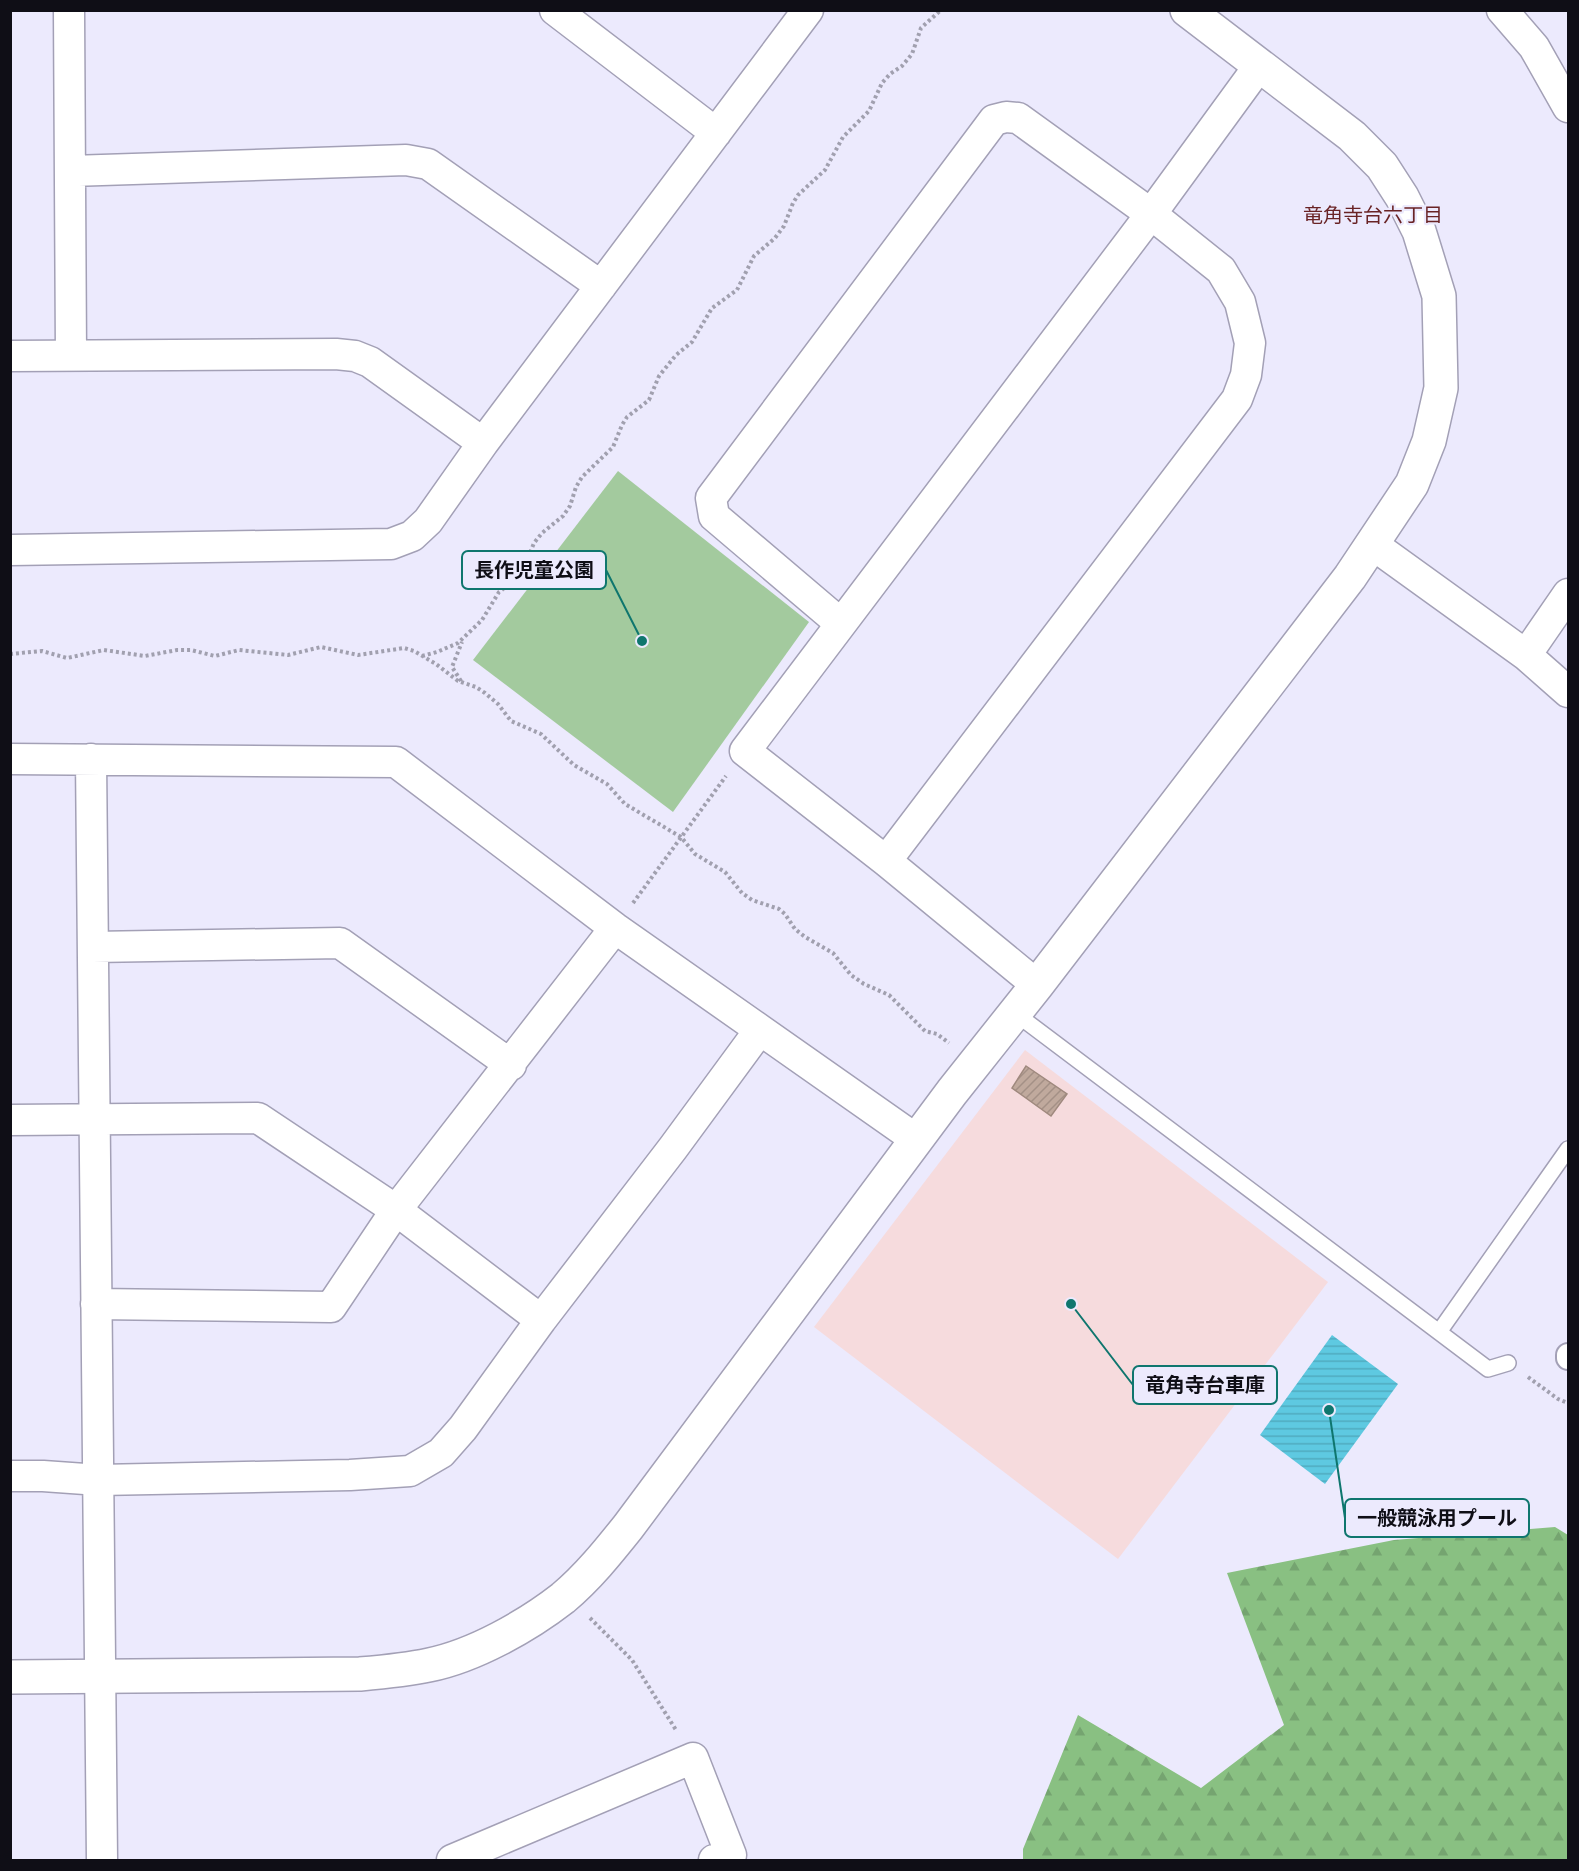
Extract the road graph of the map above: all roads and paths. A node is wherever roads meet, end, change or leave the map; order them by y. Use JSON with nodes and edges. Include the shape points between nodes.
{"nodes":[{"id":1,"x":69,"y":10,"type":"edge"},
{"id":2,"x":555,"y":10,"type":"edge"},
{"id":3,"x":807,"y":10,"type":"edge"},
{"id":4,"x":942,"y":10,"type":"edge"},
{"id":5,"x":1186,"y":10,"type":"edge"},
{"id":6,"x":1502,"y":10,"type":"edge"},
{"id":7,"x":1259,"y":66,"type":"junction"},
{"id":8,"x":1569,"y":107,"type":"edge"},
{"id":9,"x":716,"y":133,"type":"junction"},
{"id":10,"x":71,"y":171,"type":"junction"},
{"id":11,"x":1151,"y":214,"type":"junction"},
{"id":12,"x":601,"y":286,"type":"junction"},
{"id":13,"x":71,"y":355,"type":"junction"},
{"id":14,"x":10,"y":356,"type":"edge"},
{"id":15,"x":483,"y":443,"type":"junction"},
{"id":16,"x":1372,"y":544,"type":"junction"},
{"id":17,"x":10,"y":550,"type":"edge"},
{"id":18,"x":1569,"y":594,"type":"edge"},
{"id":19,"x":840,"y":623,"type":"junction"},
{"id":20,"x":463,"y":638,"type":"junction"},
{"id":21,"x":10,"y":654,"type":"edge"},
{"id":22,"x":1526,"y":655,"type":"junction"},
{"id":23,"x":422,"y":656,"type":"junction"},
{"id":24,"x":461,"y":682,"type":"junction"},
{"id":25,"x":1569,"y":692,"type":"edge"},
{"id":26,"x":745,"y":751,"type":"junction"},
{"id":27,"x":10,"y":759,"type":"edge"},
{"id":28,"x":91,"y":759,"type":"junction"},
{"id":29,"x":681,"y":837,"type":"junction"},
{"id":30,"x":886,"y":861,"type":"junction"},
{"id":31,"x":615,"y":928,"type":"junction"},
{"id":32,"x":93,"y":947,"type":"junction"},
{"id":33,"x":1037,"y":985,"type":"junction"},
{"id":34,"x":1015,"y":1012,"type":"junction"},
{"id":35,"x":759,"y":1031,"type":"junction"},
{"id":36,"x":952,"y":1046,"type":"dead end"},
{"id":37,"x":511,"y":1065,"type":"junction"},
{"id":38,"x":94,"y":1119,"type":"junction"},
{"id":39,"x":10,"y":1120,"type":"edge"},
{"id":40,"x":917,"y":1140,"type":"junction"},
{"id":41,"x":1569,"y":1149,"type":"edge"},
{"id":42,"x":396,"y":1210,"type":"junction"},
{"id":43,"x":96,"y":1304,"type":"junction"},
{"id":44,"x":541,"y":1320,"type":"junction"},
{"id":45,"x":1439,"y":1332,"type":"junction"},
{"id":46,"x":1508,"y":1363,"type":"joint"},
{"id":47,"x":1569,"y":1403,"type":"edge"},
{"id":48,"x":10,"y":1476,"type":"edge"},
{"id":49,"x":99,"y":1480,"type":"junction"},
{"id":50,"x":584,"y":1611,"type":"dead end"},
{"id":51,"x":100,"y":1676,"type":"junction"},
{"id":52,"x":10,"y":1677,"type":"edge"},
{"id":53,"x":693,"y":1758,"type":"junction"},
{"id":54,"x":102,"y":1860,"type":"edge"},
{"id":55,"x":452,"y":1860,"type":"edge"},
{"id":56,"x":714,"y":1860,"type":"edge"}],
"edges":[{"from":1,"to":10,"type":"street"},
{"from":2,"to":9,"type":"street"},
{"from":3,"to":9,"type":"street"},
{"from":4,"to":20,"type":"path","via":[[921,28],[912,54],[882,83],[869,111],[843,136],[825,170],[798,195],[784,226],[754,256],[737,290],[712,308],[692,342],[659,376],[649,400],[621,425],[607,455],[582,477],[563,516],[534,543],[523,570],[499,592],[482,620]]},
{"from":5,"to":7,"type":"street"},
{"from":6,"to":8,"type":"street","via":[[1534,47]]},
{"from":7,"to":11,"type":"street"},
{"from":7,"to":16,"type":"street","via":[[1352,136],[1382,166],[1419,231],[1439,297],[1441,388],[1429,441],[1412,484]]},
{"from":9,"to":12,"type":"street"},
{"from":10,"to":12,"type":"street","via":[[406,160],[428,164]]},
{"from":10,"to":13,"type":"street"},
{"from":11,"to":19,"type":"street"},
{"from":11,"to":19,"type":"street","via":[[1018,118],[994,120],[987,129],[711,498],[714,516]]},
{"from":11,"to":30,"type":"street","via":[[1221,270],[1240,302],[1250,343],[1246,375],[1237,399]]},
{"from":12,"to":15,"type":"street"},
{"from":13,"to":14,"type":"street"},
{"from":13,"to":15,"type":"street","via":[[355,356],[377,367]]},
{"from":15,"to":17,"type":"street","via":[[428,521],[412,536],[391,544]]},
{"from":16,"to":22,"type":"street"},
{"from":16,"to":33,"type":"street"},
{"from":18,"to":22,"type":"street"},
{"from":19,"to":26,"type":"street"},
{"from":20,"to":23,"type":"path"},
{"from":20,"to":24,"type":"path","via":[[453,667]]},
{"from":21,"to":23,"type":"path","via":[[42,651],[68,658],[104,650],[146,656],[190,650],[215,656],[239,650],[288,655],[321,647],[358,655],[404,648]]},
{"from":22,"to":25,"type":"street"},
{"from":23,"to":24,"type":"path"},
{"from":24,"to":29,"type":"path","via":[[485,693],[511,721],[541,734],[574,765],[608,784],[631,809]]},
{"from":26,"to":29,"type":"path"},
{"from":26,"to":30,"type":"street"},
{"from":27,"to":28,"type":"street"},
{"from":28,"to":31,"type":"street","via":[[396,762]]},
{"from":28,"to":32,"type":"street"},
{"from":29,"to":31,"type":"path"},
{"from":29,"to":36,"type":"path","via":[[695,854],[725,872],[742,893],[779,909],[795,929],[833,953],[851,975],[889,995],[920,1027]]},
{"from":30,"to":33,"type":"street"},
{"from":31,"to":35,"type":"street"},
{"from":31,"to":37,"type":"street"},
{"from":32,"to":37,"type":"street","via":[[340,943]]},
{"from":32,"to":38,"type":"street"},
{"from":33,"to":34,"type":"street"},
{"from":34,"to":40,"type":"street"},
{"from":34,"to":45,"type":"lane"},
{"from":35,"to":40,"type":"street"},
{"from":35,"to":44,"type":"street"},
{"from":37,"to":42,"type":"street"},
{"from":38,"to":39,"type":"street"},
{"from":38,"to":42,"type":"street","via":[[258,1118]]},
{"from":38,"to":43,"type":"street"},
{"from":40,"to":51,"type":"street","via":[[628,1527],[600,1562],[564,1597],[543,1611],[462,1654],[397,1671]]},
{"from":41,"to":45,"type":"lane"},
{"from":42,"to":43,"type":"street","via":[[331,1307]]},
{"from":42,"to":44,"type":"street"},
{"from":43,"to":49,"type":"street"},
{"from":44,"to":49,"type":"street","via":[[463,1428],[441,1453],[410,1471]]},
{"from":45,"to":46,"type":"lane","via":[[1488,1369]]},
{"from":46,"to":47,"type":"path"},
{"from":48,"to":49,"type":"street"},
{"from":49,"to":51,"type":"street"},
{"from":50,"to":53,"type":"path","via":[[632,1659]]},
{"from":51,"to":52,"type":"street"},
{"from":51,"to":54,"type":"street"},
{"from":53,"to":55,"type":"street"},
{"from":53,"to":56,"type":"street","via":[[731,1855]]}]}
